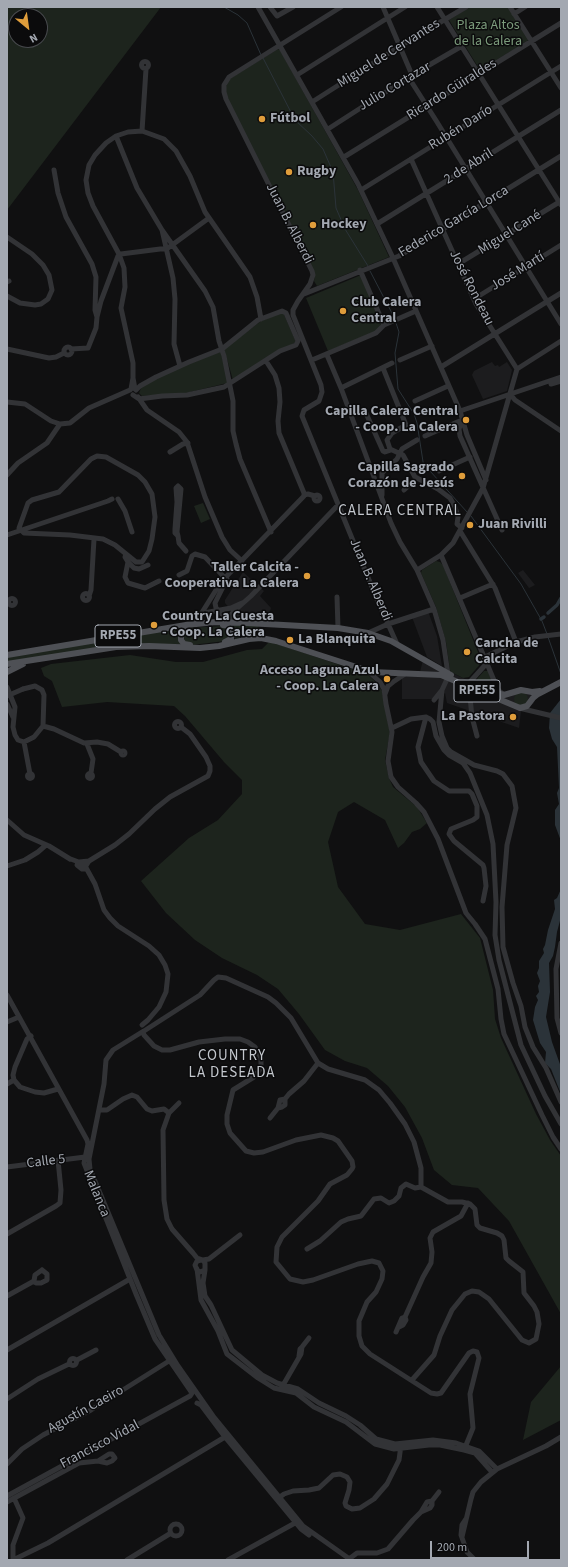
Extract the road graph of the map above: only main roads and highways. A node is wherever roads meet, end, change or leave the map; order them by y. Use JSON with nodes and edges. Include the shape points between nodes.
{"nodes":[{"id":1,"x":216,"y":622,"type":"junction"},
{"id":2,"x":231,"y":622,"type":"junction"},
{"id":3,"x":186,"y":625,"type":"junction"},
{"id":4,"x":232,"y":632,"type":"junction"},
{"id":5,"x":222,"y":645,"type":"junction"},
{"id":6,"x":200,"y":648,"type":"junction"},
{"id":7,"x":77,"y":653,"type":"junction"},
{"id":8,"x":7,"y":655,"type":"edge"},
{"id":9,"x":7,"y":664,"type":"edge"},
{"id":10,"x":438,"y":671,"type":"junction"},
{"id":11,"x":7,"y":673,"type":"edge"},
{"id":12,"x":561,"y":682,"type":"edge"},
{"id":13,"x":469,"y":685,"type":"junction"},
{"id":14,"x":521,"y":691,"type":"junction"},
{"id":15,"x":544,"y":691,"type":"junction"},
{"id":16,"x":530,"y":701,"type":"junction"},
{"id":17,"x":517,"y":707,"type":"junction"}],
"edges":[{"from":1,"to":2,"type":"main road","number":"RPE55"},
{"from":1,"to":3,"type":"main road","number":"RPE55"},
{"from":1,"to":4,"type":"main road","via":[[227,625]]},
{"from":2,"to":4,"type":"main road"},
{"from":2,"to":10,"type":"main road","number":"RPE55","via":[[338,628],[368,633],[397,644]]},
{"from":3,"to":6,"type":"main road","via":[[181,631],[181,642]]},
{"from":3,"to":8,"type":"main road","number":"RPE55"},
{"from":4,"to":5,"type":"main road","via":[[231,639]]},
{"from":5,"to":6,"type":"main road","number":"RPE55"},
{"from":5,"to":10,"type":"main road","number":"RPE55","via":[[255,638],[272,640],[382,674]]},
{"from":6,"to":7,"type":"main road","number":"RPE55","via":[[138,646]]},
{"from":7,"to":9,"type":"main road","number":"RPE55"},
{"from":7,"to":11,"type":"main road","number":"RPE55","via":[[26,663]]},
{"from":10,"to":13,"type":"main road","number":"RPE55"},
{"from":12,"to":15,"type":"main road","number":"RPE55"},
{"from":13,"to":14,"type":"main road","via":[[504,695]]},
{"from":13,"to":17,"type":"main road","number":"RPE55"},
{"from":14,"to":15,"type":"main road","number":"RPE55"},
{"from":14,"to":16,"type":"main road","via":[[529,694]]},
{"from":14,"to":17,"type":"main road","via":[[515,693],[512,699]]},
{"from":15,"to":16,"type":"main road","number":"RPE55"},
{"from":16,"to":17,"type":"main road","number":"RPE55","via":[[525,707]]}]}
